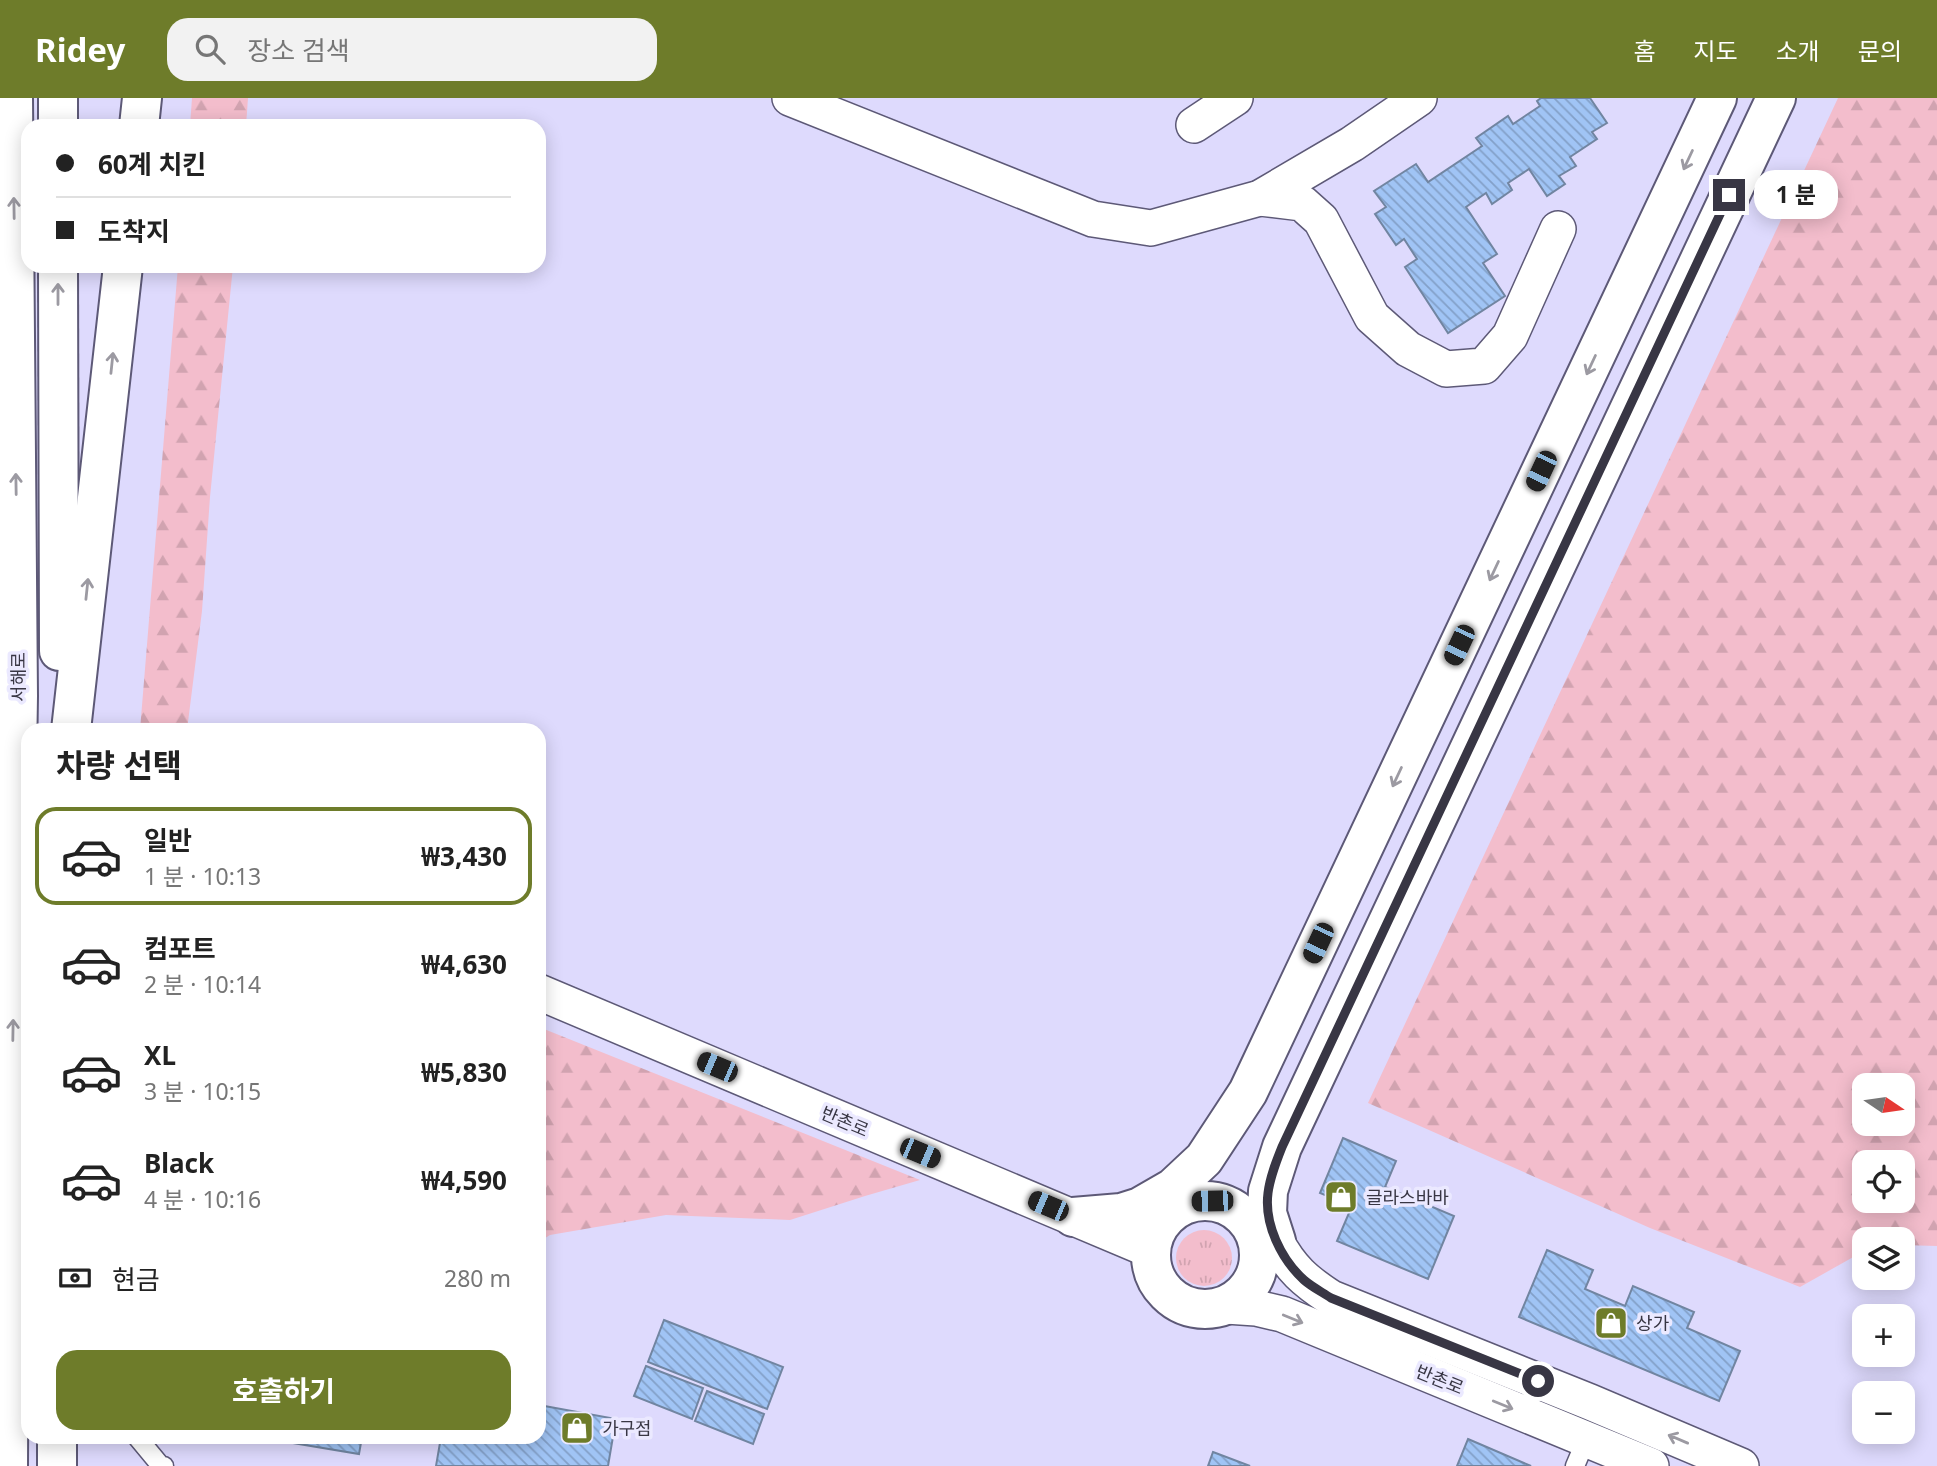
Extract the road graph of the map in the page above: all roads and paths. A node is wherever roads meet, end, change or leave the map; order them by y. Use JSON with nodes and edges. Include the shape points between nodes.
{"nodes":[{"id":1,"x":13,"y":98,"type":"edge"},
{"id":2,"x":58,"y":98,"type":"edge"},
{"id":3,"x":142,"y":98,"type":"edge"},
{"id":4,"x":790,"y":98,"type":"edge"},
{"id":5,"x":1235,"y":98,"type":"edge"},
{"id":6,"x":1717,"y":98,"type":"edge"},
{"id":7,"x":1776,"y":98,"type":"edge"},
{"id":8,"x":1402,"y":103,"type":"edge"},
{"id":9,"x":58,"y":119,"type":"edge"},
{"id":10,"x":140,"y":119,"type":"edge"},
{"id":11,"x":1194,"y":125,"type":"dead end"},
{"id":12,"x":1260,"y":198,"type":"junction"},
{"id":13,"x":1558,"y":229,"type":"dead end"},
{"id":14,"x":58,"y":273,"type":"edge"},
{"id":15,"x":122,"y":273,"type":"edge"},
{"id":16,"x":0,"y":517,"type":"edge"},
{"id":17,"x":18,"y":616,"type":"junction"},
{"id":18,"x":59,"y":723,"type":"edge"},
{"id":19,"x":72,"y":723,"type":"edge"},
{"id":20,"x":546,"y":995,"type":"edge"},
{"id":21,"x":1248,"y":1092,"type":"junction"},
{"id":22,"x":1195,"y":1201,"type":"junction"},
{"id":23,"x":1073,"y":1217,"type":"junction"},
{"id":24,"x":1268,"y":1248,"type":"junction"},
{"id":25,"x":1150,"y":1250,"type":"junction"},
{"id":26,"x":1226,"y":1306,"type":"junction"},
{"id":27,"x":57,"y":1444,"type":"edge"},
{"id":28,"x":142,"y":1444,"type":"edge"},
{"id":29,"x":1581,"y":1453,"type":"edge"},
{"id":30,"x":8,"y":1466,"type":"edge"},
{"id":31,"x":57,"y":1466,"type":"edge"},
{"id":32,"x":164,"y":1466,"type":"edge"},
{"id":33,"x":1651,"y":1466,"type":"edge"},
{"id":34,"x":1741,"y":1466,"type":"edge"}],
"edges":[{"from":17,"to":1,"type":"main road","name":"서해로","one_way":true},
{"from":2,"to":9,"type":"main road"},
{"from":3,"to":10,"type":"main road"},
{"from":4,"to":12,"type":"street","via":[[1093,219],[1151,228]]},
{"from":5,"to":11,"type":"street"},
{"from":6,"to":21,"type":"main road","one_way":true},
{"from":7,"to":24,"type":"main road","via":[[1282,1147],[1268,1191]]},
{"from":8,"to":12,"type":"street","via":[[1352,144]]},
{"from":12,"to":13,"type":"street","via":[[1302,202],[1321,220],[1372,317],[1408,349],[1446,369],[1484,366],[1510,336]]},
{"from":18,"to":14,"type":"main road","one_way":true},
{"from":19,"to":15,"type":"main road","one_way":true},
{"from":16,"to":17,"type":"main road"},
{"from":30,"to":17,"type":"main road","name":"서해로","one_way":true},
{"from":20,"to":23,"type":"street","name":"반촌로"},
{"from":21,"to":22,"type":"main road"},
{"from":21,"to":23,"type":"main road","via":[[1204,1158],[1173,1188],[1121,1213]]},
{"from":22,"to":24,"type":"main road","via":[[1228,1205]]},
{"from":22,"to":25,"type":"main road","via":[[1166,1217]]},
{"from":23,"to":25,"type":"street","name":"반촌로"},
{"from":24,"to":26,"type":"main road","via":[[1250,1286]]},
{"from":34,"to":24,"type":"street","name":"반촌로","one_way":true,"via":[[1331,1298]]},
{"from":25,"to":26,"type":"main road","via":[[1152,1269],[1172,1300],[1189,1308]]},
{"from":26,"to":29,"type":"street","name":"반촌로","one_way":true,"via":[[1282,1314]]},
{"from":27,"to":31,"type":"main road"},
{"from":28,"to":32,"type":"lane"},
{"from":29,"to":33,"type":"street","name":"반촌로"}]}
